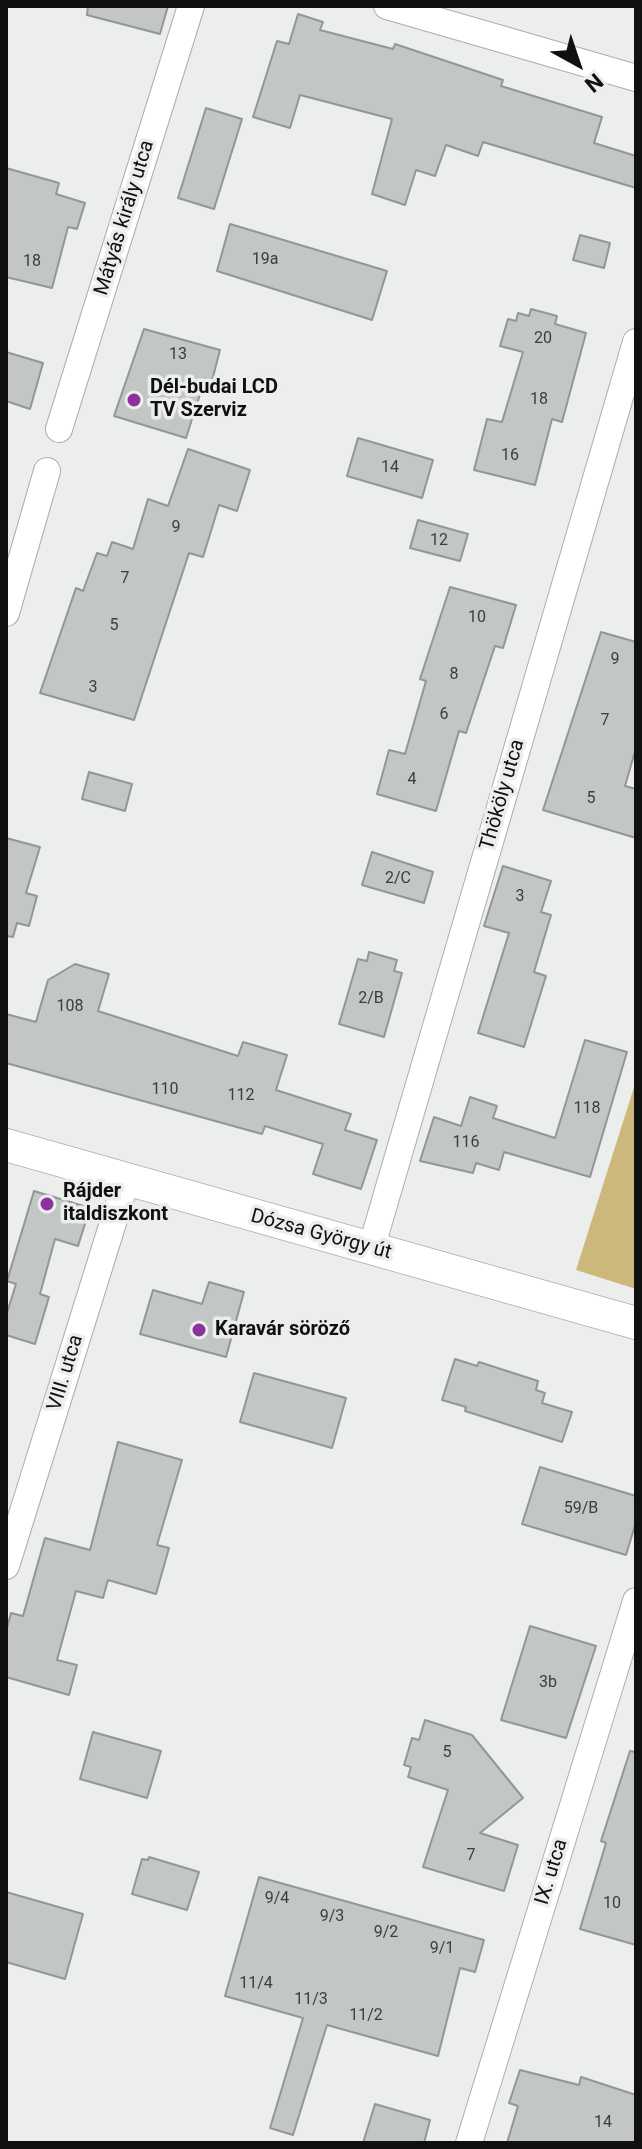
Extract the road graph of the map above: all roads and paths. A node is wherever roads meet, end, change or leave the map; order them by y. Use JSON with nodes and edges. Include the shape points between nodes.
{"nodes":[{"id":1,"x":191,"y":6,"type":"edge"},
{"id":2,"x":387,"y":6,"type":"edge"},
{"id":3,"x":636,"y":78,"type":"edge"},
{"id":4,"x":636,"y":342,"type":"edge"},
{"id":5,"x":59,"y":429,"type":"dead end"},
{"id":6,"x":47,"y":471,"type":"dead end"},
{"id":7,"x":6,"y":613,"type":"edge"},
{"id":8,"x":6,"y":1145,"type":"edge"},
{"id":9,"x":126,"y":1181,"type":"junction"},
{"id":10,"x":371,"y":1249,"type":"junction"},
{"id":11,"x":636,"y":1323,"type":"edge"},
{"id":12,"x":6,"y":1566,"type":"edge"},
{"id":13,"x":636,"y":1601,"type":"edge"},
{"id":14,"x":469,"y":2143,"type":"edge"}],
"edges":[{"from":1,"to":5,"type":"street","name":"Mátyás király utca"},
{"from":2,"to":3,"type":"street"},
{"from":4,"to":10,"type":"street","name":"Thököly utca"},
{"from":6,"to":7,"type":"street"},
{"from":8,"to":9,"type":"street","name":"Dózsa György út"},
{"from":9,"to":10,"type":"street","name":"Dózsa György út"},
{"from":9,"to":12,"type":"street","name":"VIII. utca"},
{"from":10,"to":11,"type":"street","name":"Dózsa György út"},
{"from":13,"to":14,"type":"street","name":"IX. utca"}]}
